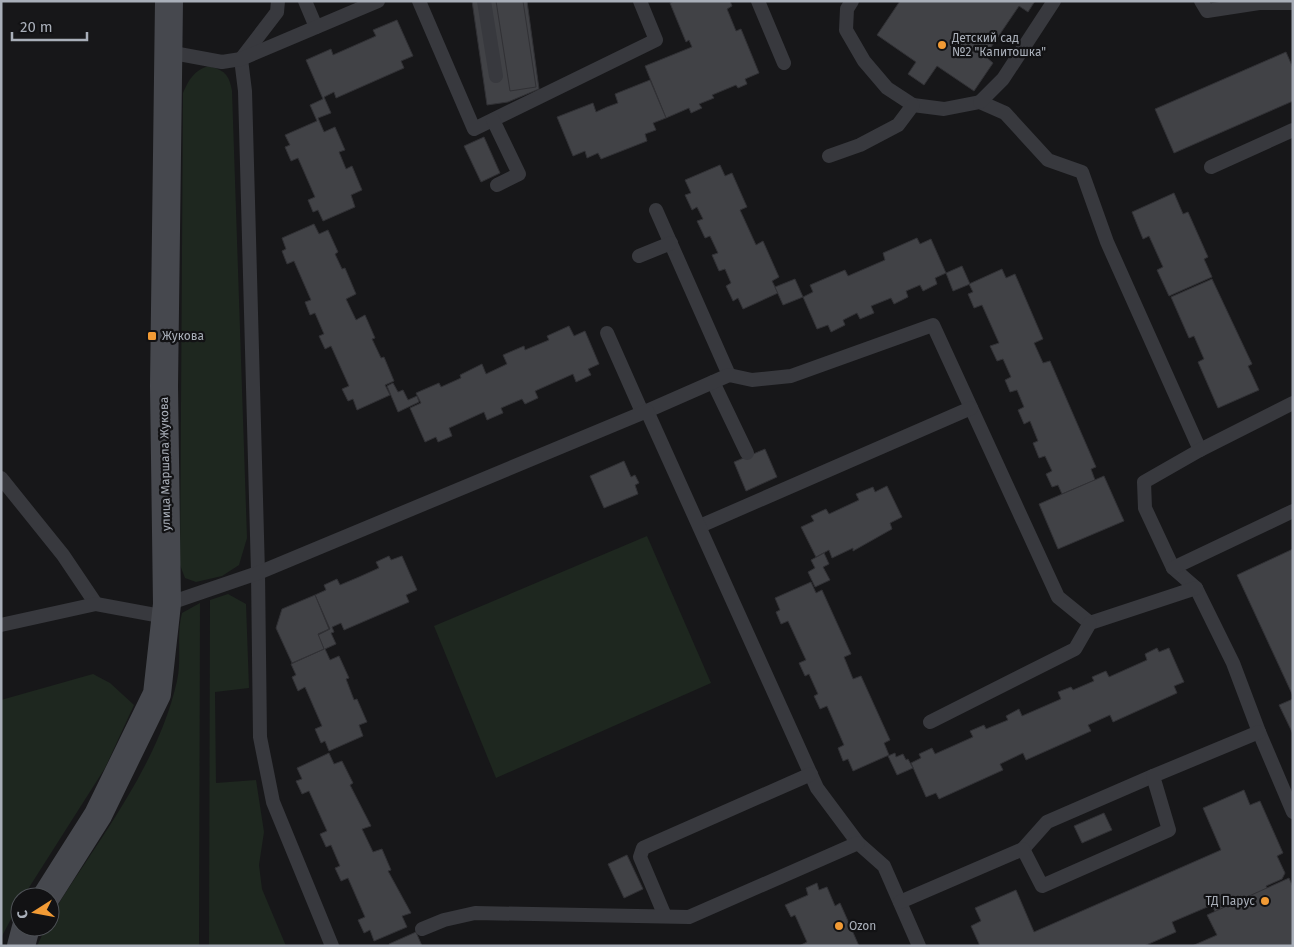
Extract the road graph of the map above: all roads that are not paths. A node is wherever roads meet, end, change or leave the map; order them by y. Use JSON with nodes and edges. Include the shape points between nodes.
{"nodes":[{"id":1,"x":169,"y":1,"type":"edge"},
{"id":2,"x":278,"y":1,"type":"edge"},
{"id":3,"x":305,"y":1,"type":"edge"},
{"id":4,"x":378,"y":1,"type":"edge"},
{"id":5,"x":419,"y":1,"type":"edge"},
{"id":6,"x":484,"y":1,"type":"edge"},
{"id":7,"x":758,"y":1,"type":"edge"},
{"id":8,"x":852,"y":1,"type":"edge"},
{"id":9,"x":1054,"y":1,"type":"edge"},
{"id":10,"x":1201,"y":1,"type":"edge"},
{"id":11,"x":644,"y":2,"type":"edge"},
{"id":12,"x":1293,"y":3,"type":"edge"},
{"id":13,"x":316,"y":27,"type":"junction"},
{"id":14,"x":168,"y":52,"type":"junction"},
{"id":15,"x":241,"y":59,"type":"junction"},
{"id":16,"x":784,"y":63,"type":"dead end"},
{"id":17,"x":496,"y":76,"type":"dead end"},
{"id":18,"x":980,"y":102,"type":"junction"},
{"id":19,"x":913,"y":106,"type":"junction"},
{"id":20,"x":493,"y":120,"type":"junction"},
{"id":21,"x":1293,"y":130,"type":"edge"},
{"id":22,"x":829,"y":156,"type":"dead end"},
{"id":23,"x":1211,"y":167,"type":"dead end"},
{"id":24,"x":497,"y":185,"type":"dead end"},
{"id":25,"x":656,"y":210,"type":"dead end"},
{"id":26,"x":671,"y":243,"type":"junction"},
{"id":27,"x":639,"y":256,"type":"dead end"},
{"id":28,"x":607,"y":333,"type":"dead end"},
{"id":29,"x":729,"y":375,"type":"junction"},
{"id":30,"x":713,"y":382,"type":"junction"},
{"id":31,"x":1293,"y":403,"type":"edge"},
{"id":32,"x":970,"y":408,"type":"junction"},
{"id":33,"x":645,"y":412,"type":"junction"},
{"id":34,"x":1200,"y":450,"type":"junction"},
{"id":35,"x":747,"y":453,"type":"dead end"},
{"id":36,"x":1,"y":478,"type":"edge"},
{"id":37,"x":1293,"y":511,"type":"edge"},
{"id":38,"x":700,"y":526,"type":"junction"},
{"id":39,"x":1173,"y":568,"type":"junction"},
{"id":40,"x":258,"y":573,"type":"junction"},
{"id":41,"x":1196,"y":588,"type":"junction"},
{"id":42,"x":96,"y":604,"type":"junction"},
{"id":43,"x":166,"y":610,"type":"junction"},
{"id":44,"x":1090,"y":623,"type":"junction"},
{"id":45,"x":1,"y":626,"type":"edge"},
{"id":46,"x":930,"y":722,"type":"dead end"},
{"id":47,"x":1259,"y":732,"type":"junction"},
{"id":48,"x":811,"y":774,"type":"junction"},
{"id":49,"x":1153,"y":776,"type":"junction"},
{"id":50,"x":1293,"y":812,"type":"edge"},
{"id":51,"x":858,"y":843,"type":"junction"},
{"id":52,"x":1023,"y":849,"type":"junction"},
{"id":53,"x":52,"y":887,"type":"edge"},
{"id":54,"x":900,"y":902,"type":"junction"},
{"id":55,"x":665,"y":916,"type":"junction"},
{"id":56,"x":422,"y":929,"type":"dead end"},
{"id":57,"x":332,"y":946,"type":"edge"},
{"id":58,"x":919,"y":946,"type":"edge"}],
"edges":[{"from":1,"to":14,"type":"main road","name":"улица Маршала Жукова"},
{"from":2,"to":15,"type":"lane","via":[[277,12]]},
{"from":3,"to":13,"type":"lane"},
{"from":4,"to":13,"type":"lane"},
{"from":5,"to":20,"type":"lane","via":[[474,129]]},
{"from":6,"to":17,"type":"lane"},
{"from":7,"to":16,"type":"lane"},
{"from":8,"to":19,"type":"lane","via":[[847,9],[846,30],[864,61],[887,88]]},
{"from":9,"to":18,"type":"lane","via":[[1004,79]]},
{"from":10,"to":12,"type":"lane","via":[[1206,11],[1259,3]]},
{"from":11,"to":20,"type":"lane","via":[[656,40]]},
{"from":13,"to":15,"type":"lane"},
{"from":14,"to":15,"type":"lane","via":[[222,62]]},
{"from":14,"to":43,"type":"main road","name":"улица Маршала Жукова","via":[[164,386]]},
{"from":15,"to":40,"type":"lane","via":[[245,101]]},
{"from":18,"to":19,"type":"lane","via":[[944,109]]},
{"from":18,"to":34,"type":"lane","via":[[1005,113],[1048,160],[1082,172],[1107,242]]},
{"from":19,"to":22,"type":"lane","via":[[898,125]]},
{"from":20,"to":24,"type":"lane","via":[[519,174]]},
{"from":21,"to":23,"type":"lane"},
{"from":25,"to":26,"type":"lane"},
{"from":26,"to":27,"type":"lane"},
{"from":26,"to":29,"type":"lane"},
{"from":28,"to":33,"type":"lane"},
{"from":29,"to":30,"type":"lane"},
{"from":29,"to":32,"type":"lane","via":[[752,380],[791,376],[933,325]]},
{"from":30,"to":33,"type":"lane"},
{"from":30,"to":35,"type":"lane"},
{"from":31,"to":34,"type":"lane"},
{"from":32,"to":38,"type":"lane"},
{"from":32,"to":44,"type":"lane","via":[[1058,597]]},
{"from":33,"to":38,"type":"lane"},
{"from":33,"to":40,"type":"lane"},
{"from":34,"to":39,"type":"lane","via":[[1144,482],[1145,508]]},
{"from":36,"to":42,"type":"lane","via":[[63,555]]},
{"from":37,"to":39,"type":"lane"},
{"from":38,"to":48,"type":"lane"},
{"from":39,"to":41,"type":"lane"},
{"from":40,"to":43,"type":"lane"},
{"from":40,"to":57,"type":"lane","via":[[263,756],[273,802]]},
{"from":41,"to":44,"type":"lane"},
{"from":41,"to":47,"type":"lane","via":[[1233,663]]},
{"from":42,"to":43,"type":"lane"},
{"from":42,"to":45,"type":"lane"},
{"from":43,"to":53,"type":"main road","name":"улица Маршала Жукова","via":[[157,694],[98,815]]},
{"from":44,"to":46,"type":"lane","via":[[1075,650]]},
{"from":47,"to":49,"type":"lane"},
{"from":47,"to":50,"type":"lane"},
{"from":48,"to":51,"type":"lane","via":[[817,788]]},
{"from":48,"to":55,"type":"lane","via":[[643,848],[640,857]]},
{"from":49,"to":52,"type":"lane","via":[[1047,822]]},
{"from":49,"to":52,"type":"lane","via":[[1170,830],[1042,886]]},
{"from":51,"to":54,"type":"lane","via":[[884,866]]},
{"from":51,"to":55,"type":"lane","via":[[689,917]]},
{"from":52,"to":54,"type":"lane"},
{"from":54,"to":58,"type":"lane"},
{"from":55,"to":56,"type":"lane","via":[[475,913]]}]}
